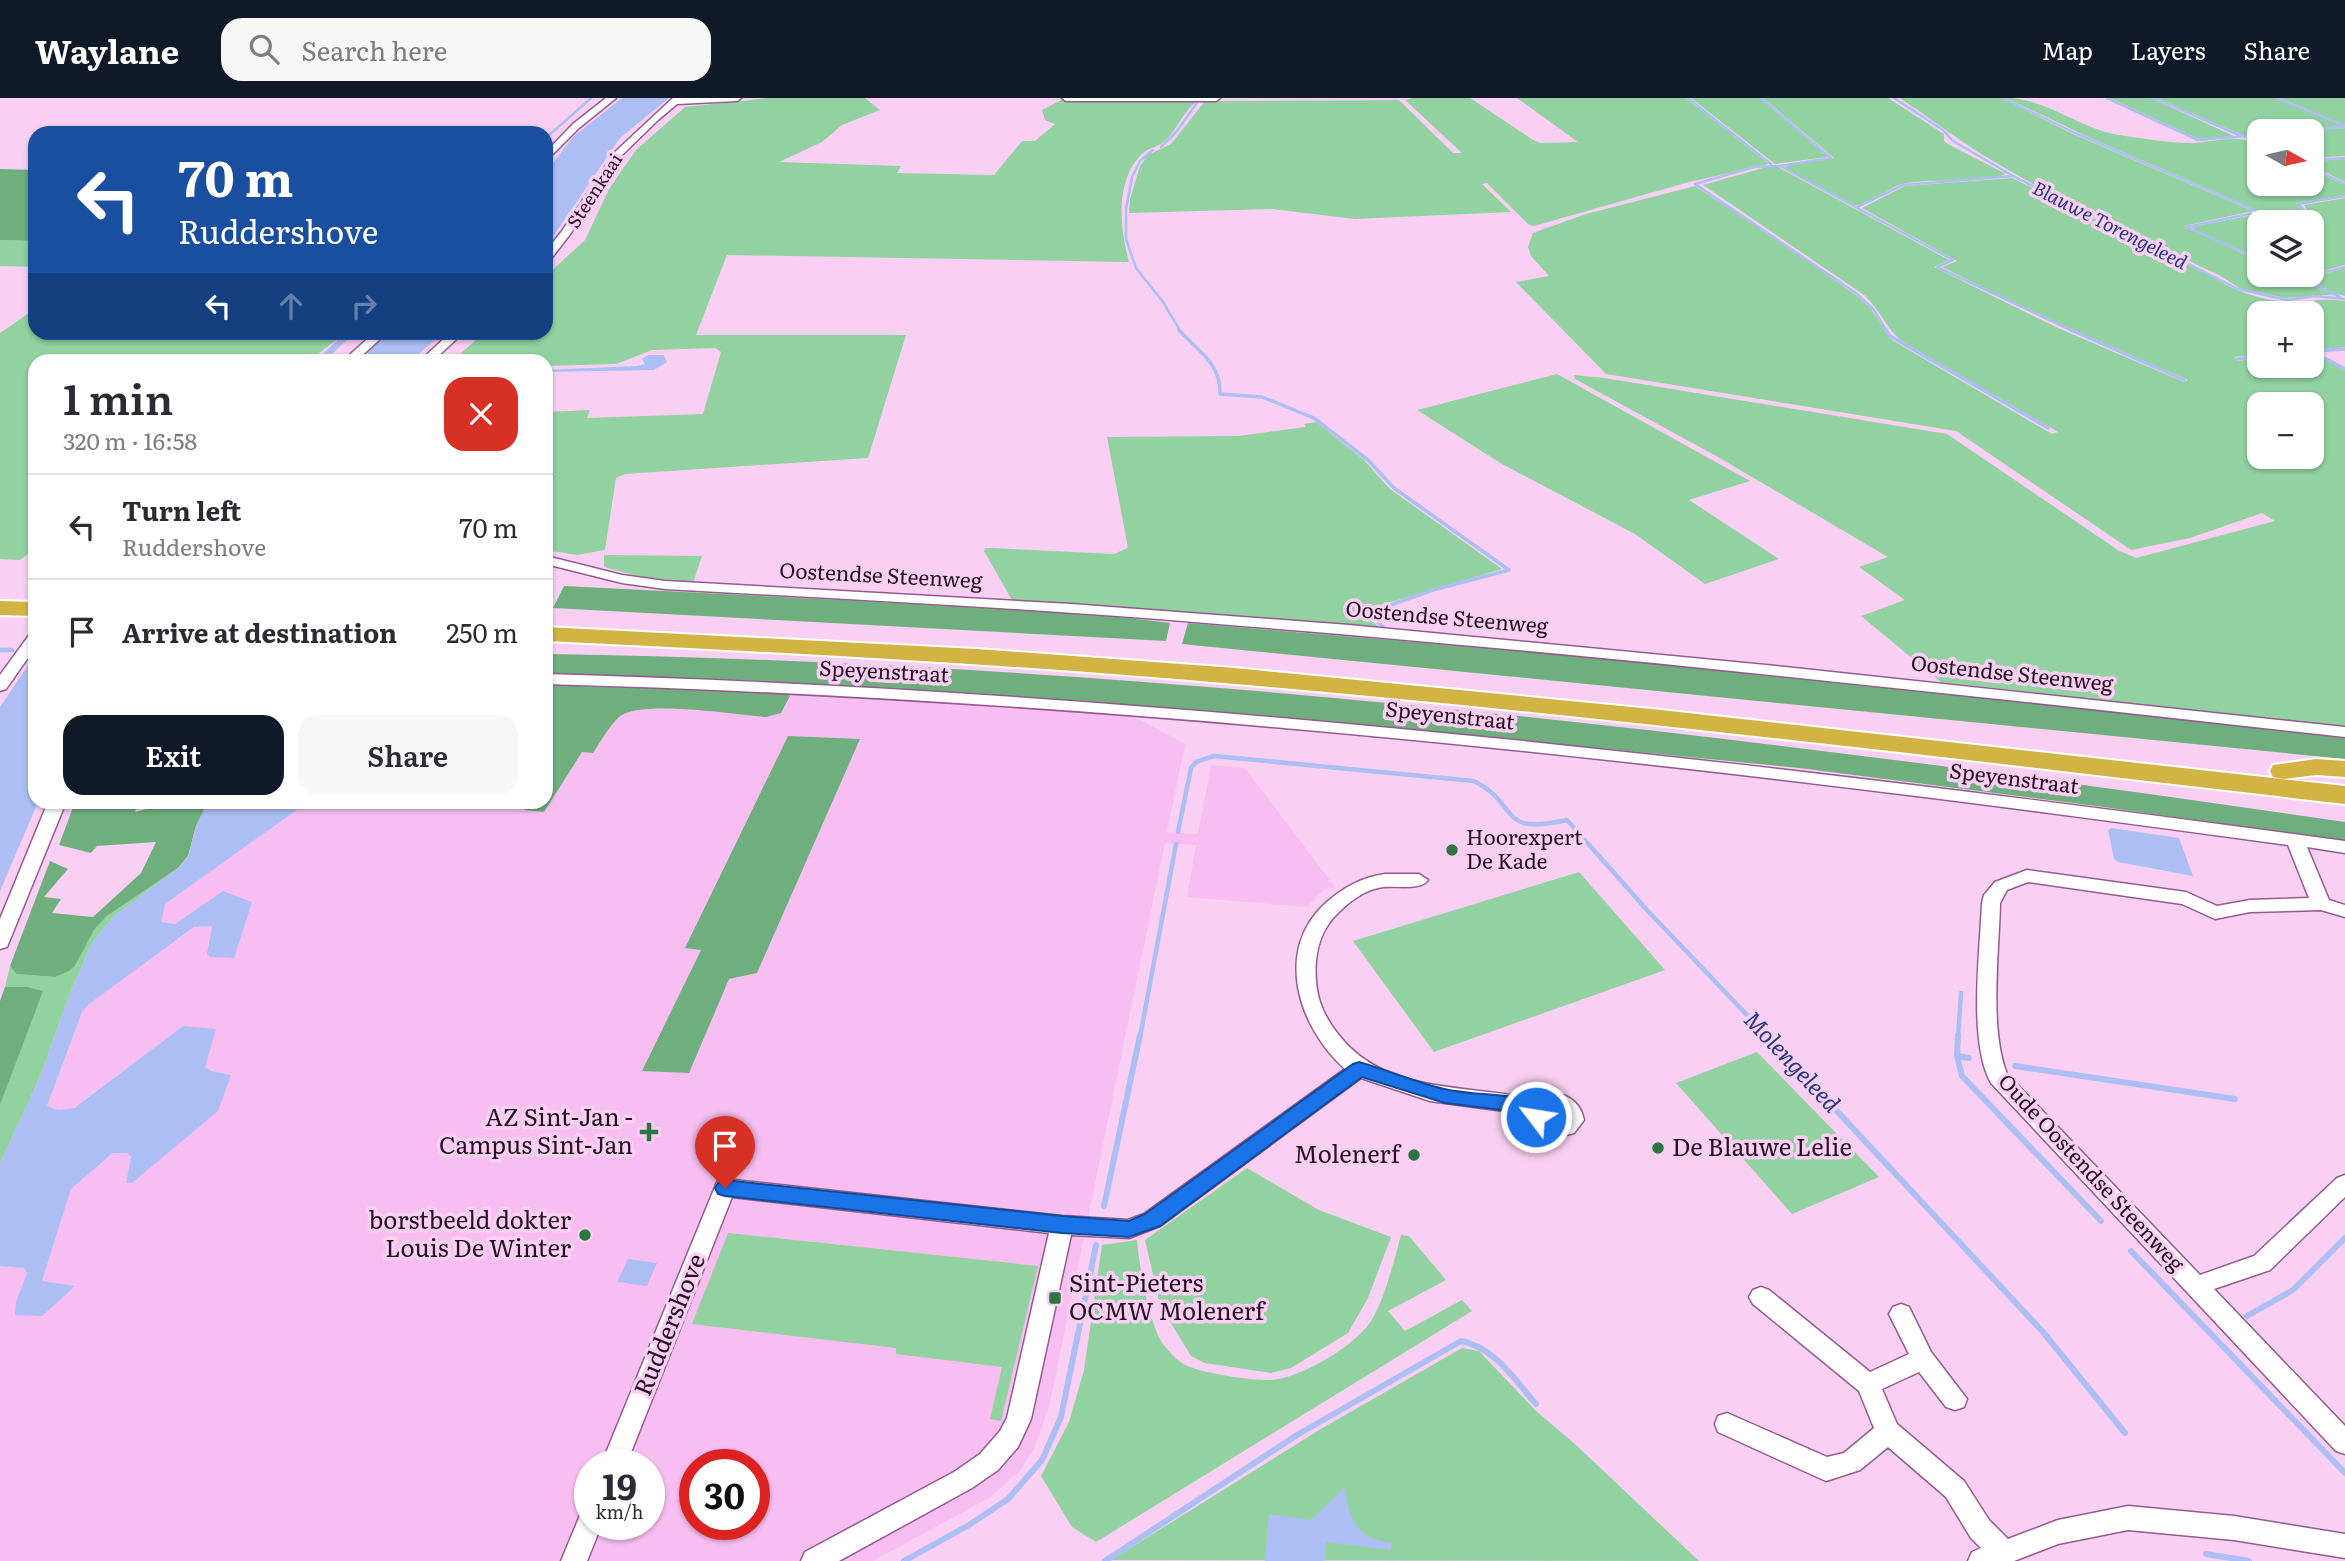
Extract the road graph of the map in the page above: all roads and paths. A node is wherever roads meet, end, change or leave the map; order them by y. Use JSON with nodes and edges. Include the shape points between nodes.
{"nodes":[{"id":1,"x":612,"y":98,"type":"edge"},
{"id":2,"x":737,"y":98,"type":"edge"},
{"id":3,"x":1066,"y":98,"type":"edge"},
{"id":4,"x":1216,"y":98,"type":"edge"},
{"id":5,"x":676,"y":100,"type":"edge"},
{"id":6,"x":553,"y":151,"type":"edge"},
{"id":7,"x":553,"y":250,"type":"edge"},
{"id":8,"x":374,"y":340,"type":"edge"},
{"id":9,"x":450,"y":340,"type":"edge"},
{"id":10,"x":357,"y":354,"type":"edge"},
{"id":11,"x":434,"y":354,"type":"edge"},
{"id":12,"x":553,"y":562,"type":"edge"},
{"id":13,"x":0,"y":608,"type":"edge"},
{"id":14,"x":28,"y":609,"type":"edge"},
{"id":15,"x":553,"y":620,"type":"edge"},
{"id":16,"x":0,"y":623,"type":"edge"},
{"id":17,"x":28,"y":623,"type":"edge"},
{"id":18,"x":553,"y":634,"type":"edge"},
{"id":19,"x":28,"y":647,"type":"edge"},
{"id":20,"x":553,"y":679,"type":"edge"},
{"id":21,"x":0,"y":686,"type":"edge"},
{"id":22,"x":2345,"y":733,"type":"edge"},
{"id":23,"x":2345,"y":769,"type":"edge"},
{"id":24,"x":2283,"y":771,"type":"junction"},
{"id":25,"x":2345,"y":778,"type":"edge"},
{"id":26,"x":2210,"y":780,"type":"junction"},
{"id":27,"x":2345,"y":795,"type":"edge"},
{"id":28,"x":2345,"y":807,"type":"edge"},
{"id":29,"x":54,"y":809,"type":"edge"},
{"id":30,"x":2295,"y":840,"type":"junction"},
{"id":31,"x":2345,"y":847,"type":"edge"},
{"id":32,"x":1419,"y":880,"type":"dead end"},
{"id":33,"x":2321,"y":904,"type":"junction"},
{"id":34,"x":2345,"y":911,"type":"edge"},
{"id":35,"x":0,"y":943,"type":"edge"},
{"id":36,"x":1359,"y":1069,"type":"junction"},
{"id":37,"x":1526,"y":1106,"type":"dead end"},
{"id":38,"x":2345,"y":1184,"type":"edge"},
{"id":39,"x":1062,"y":1225,"type":"junction"},
{"id":40,"x":2196,"y":1286,"type":"junction"},
{"id":41,"x":1762,"y":1297,"type":"dead end"},
{"id":42,"x":1900,"y":1314,"type":"dead end"},
{"id":43,"x":1923,"y":1359,"type":"junction"},
{"id":44,"x":1868,"y":1384,"type":"junction"},
{"id":45,"x":1955,"y":1399,"type":"dead end"},
{"id":46,"x":1727,"y":1424,"type":"dead end"},
{"id":47,"x":1888,"y":1432,"type":"junction"},
{"id":48,"x":2345,"y":1443,"type":"edge"},
{"id":49,"x":619,"y":1449,"type":"edge"},
{"id":50,"x":583,"y":1540,"type":"edge"},
{"id":51,"x":2345,"y":1546,"type":"edge"},
{"id":52,"x":1992,"y":1557,"type":"edge"},
{"id":53,"x":574,"y":1561,"type":"edge"},
{"id":54,"x":814,"y":1561,"type":"edge"}],
"edges":[{"from":1,"to":6,"type":"street"},
{"from":2,"to":5,"type":"street"},
{"from":3,"to":4,"type":"street"},
{"from":5,"to":7,"type":"street","name":"Steenkaai","via":[[617,156],[573,227]]},
{"from":8,"to":10,"type":"street"},
{"from":9,"to":11,"type":"street"},
{"from":12,"to":22,"type":"street","name":"Oostendse Steenweg","via":[[665,585],[1042,606],[1413,636],[1899,683]]},
{"from":13,"to":14,"type":"highway"},
{"from":15,"to":24,"type":"highway","via":[[972,641],[1260,662]]},
{"from":16,"to":17,"type":"highway"},
{"from":18,"to":26,"type":"highway","via":[[894,651],[1234,676]]},
{"from":19,"to":21,"type":"street"},
{"from":20,"to":30,"type":"street","name":"Speyenstraat","via":[[1097,708],[1325,727],[1847,782]]},
{"from":23,"to":24,"type":"highway"},
{"from":24,"to":25,"type":"highway"},
{"from":26,"to":27,"type":"highway"},
{"from":26,"to":28,"type":"highway"},
{"from":29,"to":35,"type":"street"},
{"from":30,"to":31,"type":"street","name":"Speyenstraat"},
{"from":30,"to":33,"type":"street"},
{"from":32,"to":36,"type":"street","via":[[1367,885],[1321,920],[1309,942],[1303,969],[1315,1017],[1332,1043]]},
{"from":33,"to":34,"type":"street","name":"Oude Oostendse Steenweg"},
{"from":33,"to":40,"type":"street","name":"Oude Oostendse Steenweg","via":[[2250,906],[2215,913],[2186,898],[2039,877],[2010,881],[1993,895],[1988,1030],[1990,1057],[1998,1077]]},
{"from":36,"to":37,"type":"street","via":[[1445,1096]]},
{"from":36,"to":39,"type":"street","name":"Ruddershove","via":[[1153,1220],[1129,1229]]},
{"from":38,"to":40,"type":"street","name":"Oude Oostendse Steenweg","via":[[2262,1263]]},
{"from":39,"to":49,"type":"street","name":"Ruddershove","via":[[725,1188]]},
{"from":39,"to":54,"type":"street","via":[[1019,1419],[1009,1439],[989,1462],[963,1480]]},
{"from":40,"to":48,"type":"street","name":"Oude Oostendse Steenweg"},
{"from":41,"to":44,"type":"street"},
{"from":42,"to":43,"type":"street"},
{"from":43,"to":44,"type":"street"},
{"from":43,"to":45,"type":"street"},
{"from":44,"to":47,"type":"street"},
{"from":46,"to":47,"type":"street","via":[[1826,1469],[1851,1462]]},
{"from":47,"to":52,"type":"street","via":[[1955,1489]]},
{"from":50,"to":53,"type":"street"},
{"from":51,"to":52,"type":"street","via":[[2234,1528],[2128,1518],[2058,1532]]}]}
